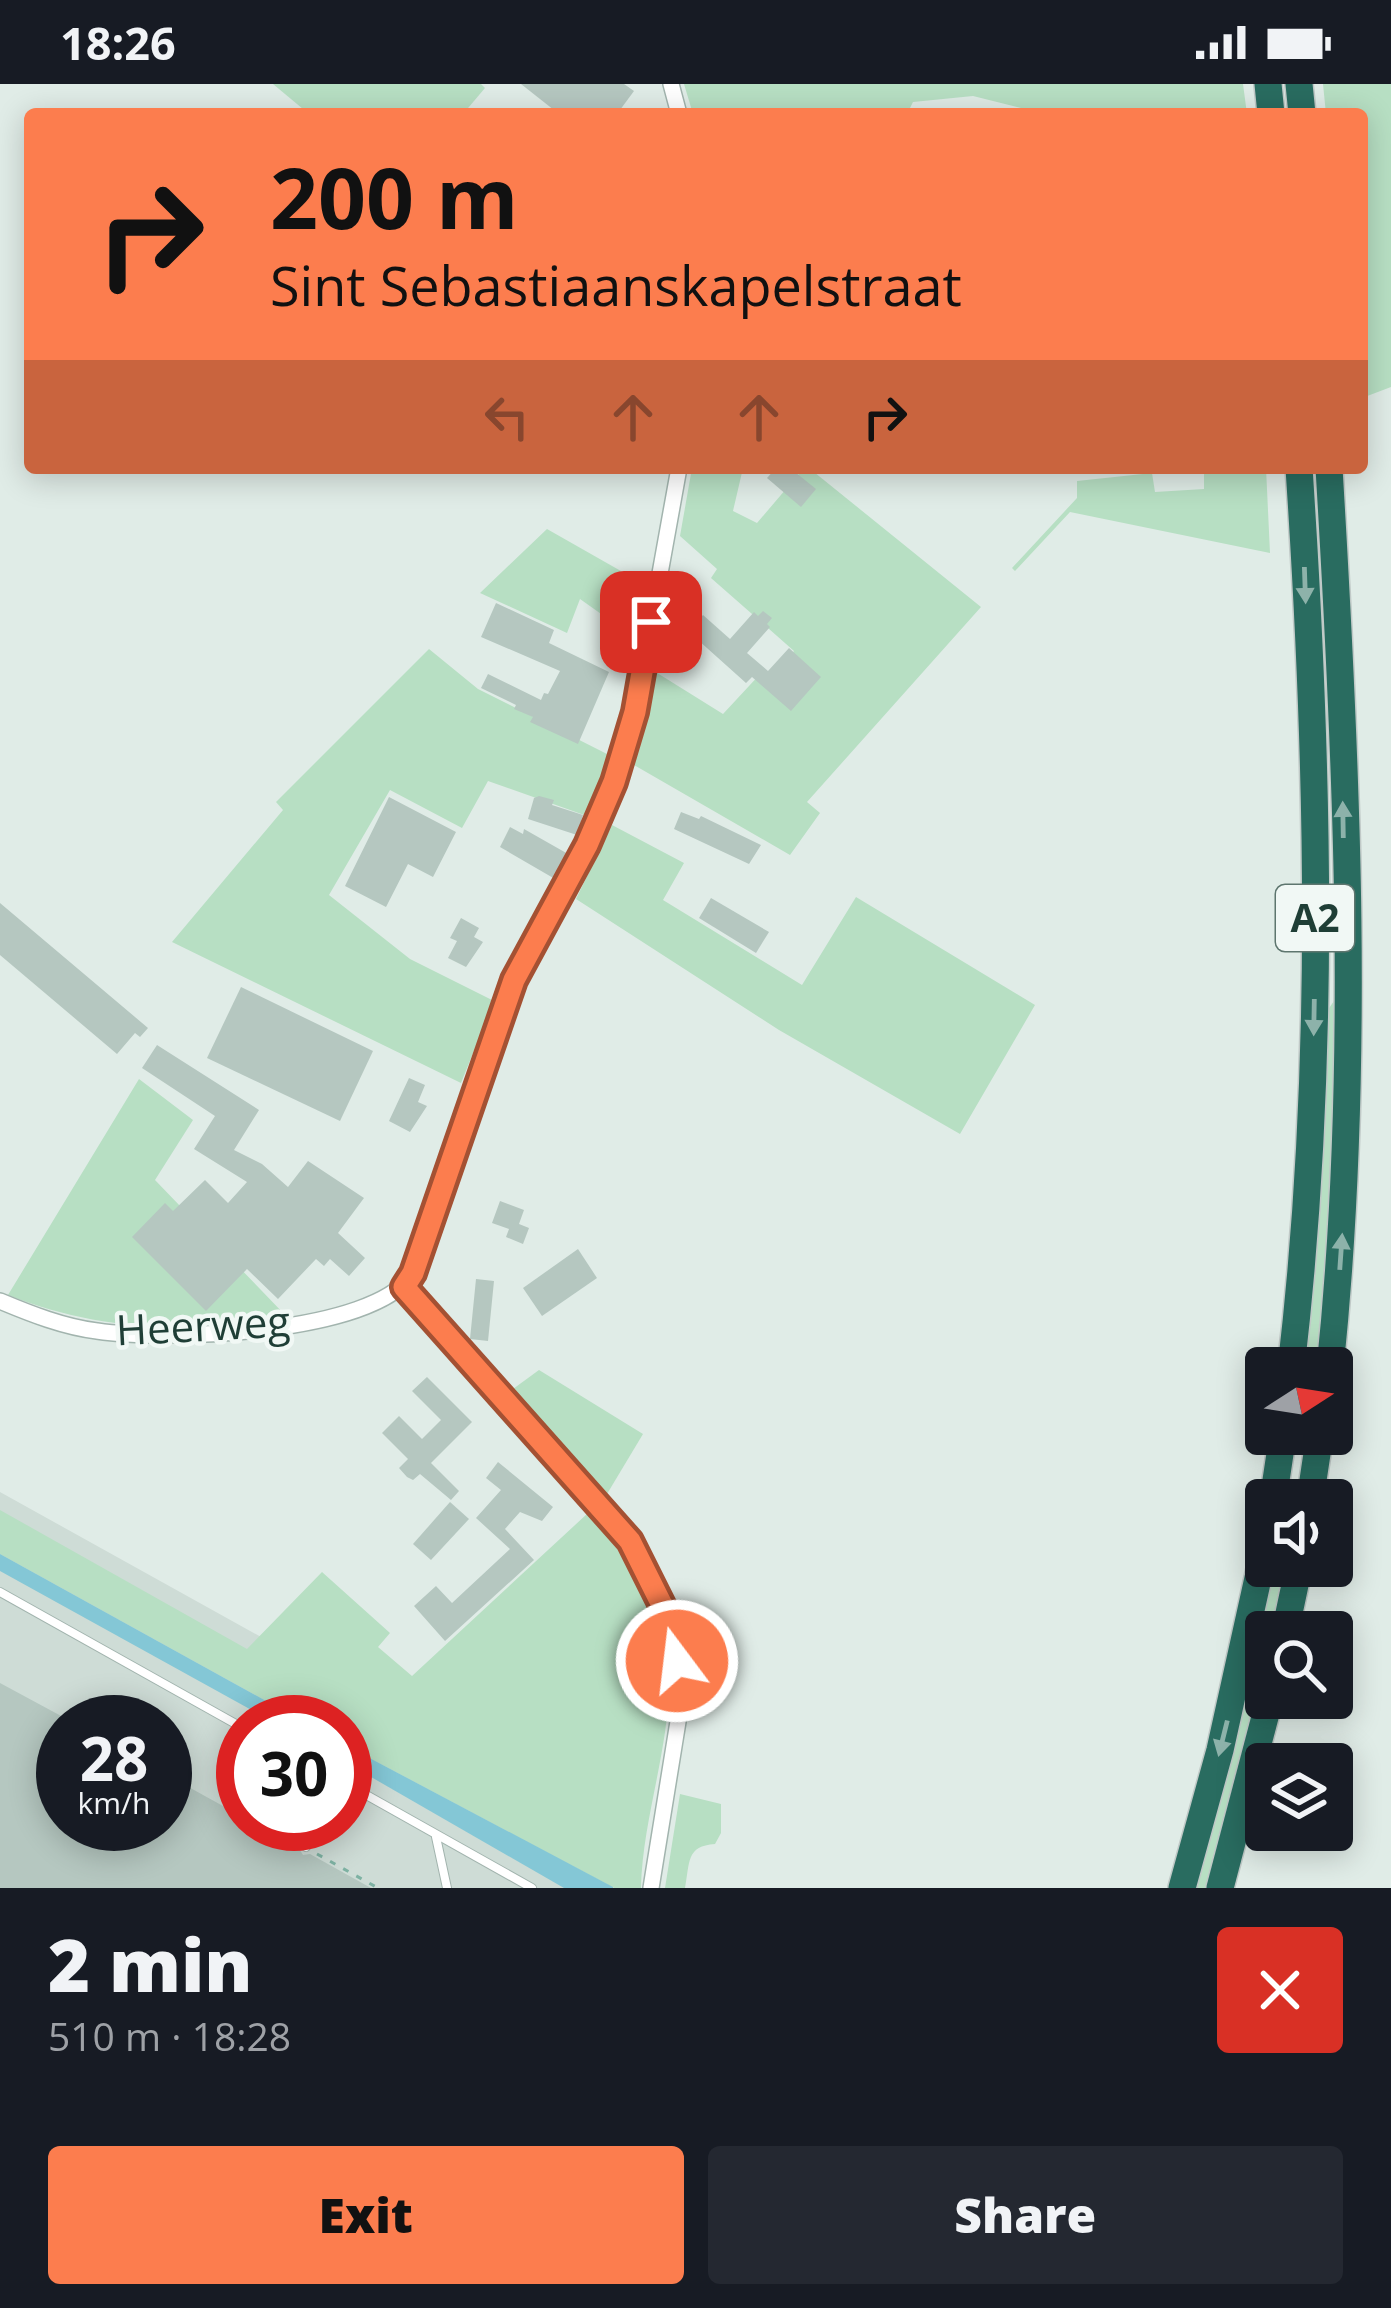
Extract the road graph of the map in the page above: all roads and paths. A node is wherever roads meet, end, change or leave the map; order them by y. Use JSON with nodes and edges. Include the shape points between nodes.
{"nodes":[{"id":1,"x":679,"y":474,"type":"edge"},
{"id":2,"x":1299,"y":474,"type":"edge"},
{"id":3,"x":1329,"y":474,"type":"edge"},
{"id":4,"x":404,"y":1287,"type":"junction"},
{"id":5,"x":0,"y":1301,"type":"edge"},
{"id":6,"x":1293,"y":1347,"type":"edge"},
{"id":7,"x":1332,"y":1347,"type":"edge"},
{"id":8,"x":1256,"y":1587,"type":"edge"},
{"id":9,"x":0,"y":1592,"type":"edge"},
{"id":10,"x":216,"y":1713,"type":"edge"},
{"id":11,"x":1264,"y":1719,"type":"edge"},
{"id":12,"x":372,"y":1798,"type":"edge"},
{"id":13,"x":436,"y":1834,"type":"junction"},
{"id":14,"x":313,"y":1851,"type":"edge"},
{"id":15,"x":378,"y":1888,"type":"edge"},
{"id":16,"x":447,"y":1888,"type":"edge"},
{"id":17,"x":532,"y":1888,"type":"edge"},
{"id":18,"x":651,"y":1888,"type":"edge"},
{"id":19,"x":1182,"y":1888,"type":"edge"},
{"id":20,"x":1220,"y":1888,"type":"edge"}],
"edges":[{"from":1,"to":4,"type":"street","via":[[635,712],[614,782],[514,980]]},
{"from":2,"to":6,"type":"highway","number":"A2","one_way":true,"via":[[1315,952],[1313,1112]]},
{"from":7,"to":3,"type":"highway","number":"A2","one_way":true,"via":[[1347,1113]]},
{"from":4,"to":5,"type":"street","name":"Heerweg","via":[[303,1323],[224,1334],[93,1331]]},
{"from":4,"to":18,"type":"street","via":[[630,1541],[672,1625],[682,1697]]},
{"from":8,"to":19,"type":"highway","one_way":true},
{"from":9,"to":10,"type":"lane"},
{"from":11,"to":20,"type":"highway"},
{"from":12,"to":13,"type":"lane"},
{"from":13,"to":16,"type":"lane"},
{"from":13,"to":17,"type":"lane"},
{"from":14,"to":15,"type":"path"}]}
